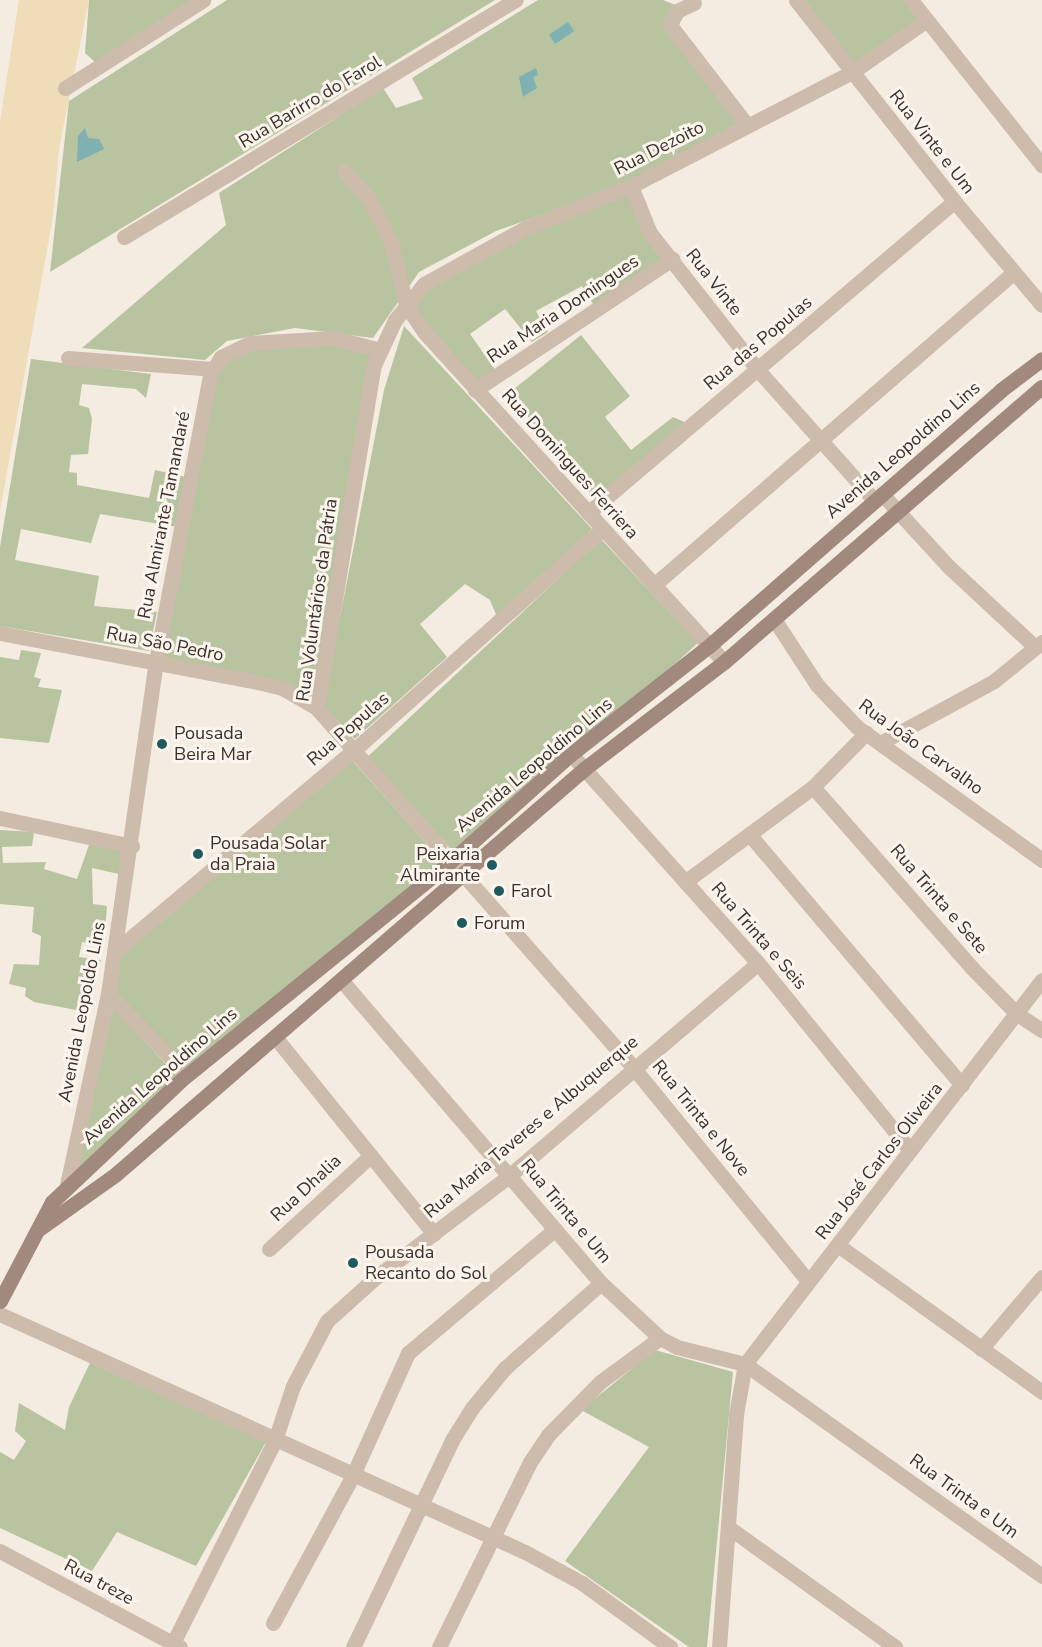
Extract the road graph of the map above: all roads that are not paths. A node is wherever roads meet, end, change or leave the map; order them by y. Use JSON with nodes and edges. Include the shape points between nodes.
{"nodes":[{"id":1,"x":203,"y":0,"type":"edge"},
{"id":2,"x":516,"y":0,"type":"edge"},
{"id":3,"x":796,"y":0,"type":"edge"},
{"id":4,"x":911,"y":0,"type":"edge"},
{"id":5,"x":693,"y":1,"type":"edge"},
{"id":6,"x":927,"y":20,"type":"junction"},
{"id":7,"x":852,"y":72,"type":"junction"},
{"id":8,"x":65,"y":88,"type":"dead end"},
{"id":9,"x":747,"y":125,"type":"junction"},
{"id":10,"x":1042,"y":165,"type":"edge"},
{"id":11,"x":344,"y":171,"type":"dead end"},
{"id":12,"x":631,"y":186,"type":"junction"},
{"id":13,"x":954,"y":201,"type":"junction"},
{"id":14,"x":124,"y":237,"type":"dead end"},
{"id":15,"x":672,"y":260,"type":"junction"},
{"id":16,"x":1014,"y":272,"type":"junction"},
{"id":17,"x":406,"y":305,"type":"junction"},
{"id":18,"x":1042,"y":305,"type":"edge"},
{"id":19,"x":380,"y":350,"type":"junction"},
{"id":20,"x":68,"y":358,"type":"dead end"},
{"id":21,"x":1042,"y":359,"type":"edge"},
{"id":22,"x":213,"y":369,"type":"junction"},
{"id":23,"x":757,"y":369,"type":"junction"},
{"id":24,"x":1042,"y":387,"type":"edge"},
{"id":25,"x":476,"y":390,"type":"junction"},
{"id":26,"x":1001,"y":390,"type":"junction"},
{"id":27,"x":1018,"y":408,"type":"junction"},
{"id":28,"x":821,"y":440,"type":"junction"},
{"id":29,"x":879,"y":497,"type":"junction"},
{"id":30,"x":900,"y":510,"type":"junction"},
{"id":31,"x":588,"y":513,"type":"junction"},
{"id":32,"x":602,"y":529,"type":"junction"},
{"id":33,"x":654,"y":585,"type":"junction"},
{"id":34,"x":774,"y":619,"type":"junction"},
{"id":35,"x":0,"y":633,"type":"edge"},
{"id":36,"x":1039,"y":644,"type":"edge"},
{"id":37,"x":710,"y":645,"type":"junction"},
{"id":38,"x":156,"y":661,"type":"junction"},
{"id":39,"x":724,"y":662,"type":"junction"},
{"id":40,"x":317,"y":708,"type":"junction"},
{"id":41,"x":866,"y":733,"type":"junction"},
{"id":42,"x":880,"y":743,"type":"junction"},
{"id":43,"x":353,"y":751,"type":"junction"},
{"id":44,"x":571,"y":754,"type":"junction"},
{"id":45,"x":584,"y":769,"type":"junction"},
{"id":46,"x":813,"y":787,"type":"junction"},
{"id":47,"x":0,"y":818,"type":"edge"},
{"id":48,"x":749,"y":834,"type":"junction"},
{"id":49,"x":132,"y":846,"type":"junction"},
{"id":50,"x":1042,"y":860,"type":"edge"},
{"id":51,"x":450,"y":862,"type":"junction"},
{"id":52,"x":464,"y":877,"type":"junction"},
{"id":53,"x":686,"y":881,"type":"junction"},
{"id":54,"x":114,"y":952,"type":"junction"},
{"id":55,"x":758,"y":963,"type":"junction"},
{"id":56,"x":1042,"y":980,"type":"edge"},
{"id":57,"x":342,"y":981,"type":"junction"},
{"id":58,"x":108,"y":994,"type":"junction"},
{"id":59,"x":1017,"y":1014,"type":"junction"},
{"id":60,"x":1042,"y":1030,"type":"edge"},
{"id":61,"x":275,"y":1037,"type":"junction"},
{"id":62,"x":633,"y":1066,"type":"junction"},
{"id":63,"x":187,"y":1074,"type":"junction"},
{"id":64,"x":962,"y":1085,"type":"junction"},
{"id":65,"x":156,"y":1103,"type":"junction"},
{"id":66,"x":174,"y":1124,"type":"junction"},
{"id":67,"x":910,"y":1150,"type":"junction"},
{"id":68,"x":369,"y":1157,"type":"junction"},
{"id":69,"x":510,"y":1175,"type":"junction"},
{"id":70,"x":67,"y":1185,"type":"junction"},
{"id":71,"x":555,"y":1229,"type":"junction"},
{"id":72,"x":34,"y":1233,"type":"junction"},
{"id":73,"x":434,"y":1234,"type":"junction"},
{"id":74,"x":839,"y":1246,"type":"junction"},
{"id":75,"x":269,"y":1249,"type":"dead end"},
{"id":76,"x":1042,"y":1277,"type":"edge"},
{"id":77,"x":808,"y":1281,"type":"junction"},
{"id":78,"x":601,"y":1283,"type":"junction"},
{"id":79,"x":0,"y":1301,"type":"edge"},
{"id":80,"x":0,"y":1314,"type":"edge"},
{"id":81,"x":660,"y":1338,"type":"junction"},
{"id":82,"x":981,"y":1349,"type":"junction"},
{"id":83,"x":745,"y":1364,"type":"junction"},
{"id":84,"x":1042,"y":1392,"type":"edge"},
{"id":85,"x":275,"y":1440,"type":"junction"},
{"id":86,"x":352,"y":1477,"type":"junction"},
{"id":87,"x":420,"y":1507,"type":"junction"},
{"id":88,"x":728,"y":1527,"type":"junction"},
{"id":89,"x":492,"y":1537,"type":"junction"},
{"id":90,"x":0,"y":1551,"type":"edge"},
{"id":91,"x":1042,"y":1576,"type":"edge"},
{"id":92,"x":273,"y":1623,"type":"dead end"},
{"id":93,"x":176,"y":1645,"type":"edge"},
{"id":94,"x":353,"y":1647,"type":"edge"},
{"id":95,"x":439,"y":1647,"type":"edge"},
{"id":96,"x":670,"y":1647,"type":"edge"},
{"id":97,"x":719,"y":1647,"type":"edge"},
{"id":98,"x":895,"y":1647,"type":"edge"}],
"edges":[{"from":1,"to":8,"type":"street"},
{"from":2,"to":14,"type":"street","name":"Rua Barirro do Farol"},
{"from":3,"to":7,"type":"street","name":"Rua Vinte e Um"},
{"from":4,"to":6,"type":"street"},
{"from":5,"to":9,"type":"street","via":[[677,11],[670,25]]},
{"from":6,"to":7,"type":"street","name":"Rua Dezoito"},
{"from":6,"to":10,"type":"street"},
{"from":7,"to":9,"type":"street","name":"Rua Dezoito"},
{"from":7,"to":13,"type":"street","name":"Rua Vinte e Um"},
{"from":9,"to":12,"type":"street","name":"Rua Dezoito"},
{"from":11,"to":17,"type":"street","via":[[369,199],[391,242]]},
{"from":12,"to":15,"type":"street","name":"Rua Vinte","via":[[643,223]]},
{"from":12,"to":17,"type":"street","name":"Rua Dezoito","via":[[525,228],[435,277]]},
{"from":13,"to":16,"type":"street","name":"Rua Vinte e Um"},
{"from":13,"to":23,"type":"street","name":"Rua das Populas"},
{"from":15,"to":23,"type":"street","name":"Rua Vinte"},
{"from":15,"to":25,"type":"street","name":"Rua Maria Domingues"},
{"from":16,"to":18,"type":"street","name":"Rua Vinte e Um"},
{"from":16,"to":28,"type":"street"},
{"from":17,"to":19,"type":"street","name":"Rua Voluntários da Pátria"},
{"from":17,"to":25,"type":"street","name":"Rua Domingues Ferriera","via":[[424,332]]},
{"from":19,"to":22,"type":"street","via":[[334,338],[259,342],[229,350]]},
{"from":19,"to":40,"type":"street","name":"Rua Voluntários da Pátria","via":[[374,365]]},
{"from":20,"to":22,"type":"street"},
{"from":21,"to":26,"type":"main road","name":"Avenida Leopoldino Lins"},
{"from":22,"to":38,"type":"street","name":"Rua Almirante Tamandaré"},
{"from":23,"to":28,"type":"street","name":"Rua Vinte"},
{"from":23,"to":31,"type":"street","name":"Rua das Populas"},
{"from":24,"to":27,"type":"main road","name":"Avenida Leopoldino Lins"},
{"from":25,"to":31,"type":"street","name":"Rua Domingues Ferriera"},
{"from":26,"to":27,"type":"main road"},
{"from":26,"to":29,"type":"main road","name":"Avenida Leopoldino Lins"},
{"from":27,"to":30,"type":"main road","name":"Avenida Leopoldino Lins"},
{"from":28,"to":29,"type":"street","name":"Rua Vinte"},
{"from":28,"to":33,"type":"street"},
{"from":29,"to":30,"type":"street","name":"Rua Vinte"},
{"from":29,"to":37,"type":"main road","name":"Avenida Leopoldino Lins"},
{"from":30,"to":34,"type":"main road","name":"Avenida Leopoldino Lins"},
{"from":30,"to":36,"type":"street","name":"Rua Vinte","via":[[949,567]]},
{"from":31,"to":32,"type":"street","name":"Rua Domingues Ferriera"},
{"from":32,"to":33,"type":"street","name":"Rua Domingues Ferriera"},
{"from":32,"to":43,"type":"street","name":"Rua Populas"},
{"from":33,"to":37,"type":"street","name":"Rua Domingues Ferriera"},
{"from":34,"to":39,"type":"main road","name":"Avenida Leopoldino Lins"},
{"from":34,"to":41,"type":"street","name":"Rua João Carvalho","via":[[822,692]]},
{"from":35,"to":38,"type":"street","name":"Rua São Pedro"},
{"from":36,"to":42,"type":"street","via":[[994,681]]},
{"from":37,"to":39,"type":"street","name":"Rua Domingues Ferriera"},
{"from":37,"to":44,"type":"main road","name":"Avenida Leopoldino Lins"},
{"from":38,"to":40,"type":"street","name":"Rua São Pedro","via":[[282,688]]},
{"from":38,"to":49,"type":"street","name":"Rua Almirante Tamandaré"},
{"from":39,"to":45,"type":"main road","name":"Avenida Leopoldino Lins"},
{"from":40,"to":43,"type":"street","name":"Rua Voluntários da Pátria"},
{"from":41,"to":42,"type":"street","name":"Rua João Carvalho"},
{"from":41,"to":46,"type":"street"},
{"from":42,"to":50,"type":"street","name":"Rua João Carvalho"},
{"from":43,"to":51,"type":"street","name":"Rua Voluntários da Pátria"},
{"from":43,"to":54,"type":"street","name":"Rua Populas"},
{"from":44,"to":45,"type":"street","name":"Rua Trinta e Seis"},
{"from":44,"to":51,"type":"main road","name":"Avenida Leopoldino Lins"},
{"from":45,"to":52,"type":"main road","name":"Avenida Leopoldino Lins"},
{"from":45,"to":53,"type":"street","name":"Rua Trinta e Seis"},
{"from":46,"to":48,"type":"street"},
{"from":46,"to":59,"type":"street","name":"Rua Trinta e Sete"},
{"from":47,"to":49,"type":"street"},
{"from":48,"to":53,"type":"street"},
{"from":48,"to":64,"type":"street"},
{"from":49,"to":54,"type":"street","name":"Avenida Leopoldo Lins"},
{"from":51,"to":52,"type":"street","name":"Rua Trinta e Nove"},
{"from":51,"to":63,"type":"main road","name":"Avenida Leopoldino Lins"},
{"from":52,"to":57,"type":"main road","name":"Avenida Leopoldino Lins"},
{"from":52,"to":62,"type":"street","name":"Rua Trinta e Nove"},
{"from":53,"to":55,"type":"street","name":"Rua Trinta e Seis"},
{"from":54,"to":58,"type":"street","name":"Avenida Leopoldo Lins"},
{"from":55,"to":62,"type":"street","name":"Rua Maria Taveres e Albuquerque"},
{"from":55,"to":67,"type":"street","name":"Rua Trinta e Seis"},
{"from":56,"to":59,"type":"street","name":"Rua José Carlos Oliveira"},
{"from":57,"to":61,"type":"main road","name":"Avenida Leopoldino Lins"},
{"from":57,"to":69,"type":"street","name":"Rua Trinta e Um"},
{"from":58,"to":63,"type":"street"},
{"from":58,"to":70,"type":"street","name":"Avenida Leopoldo Lins"},
{"from":59,"to":60,"type":"street","name":"Rua Trinta e Sete"},
{"from":59,"to":64,"type":"street","name":"Rua José Carlos Oliveira"},
{"from":61,"to":66,"type":"main road","name":"Avenida Leopoldino Lins"},
{"from":61,"to":68,"type":"street"},
{"from":62,"to":69,"type":"street","name":"Rua Maria Taveres e Albuquerque"},
{"from":62,"to":77,"type":"street","name":"Rua Trinta e Nove"},
{"from":63,"to":65,"type":"main road","name":"Avenida Leopoldino Lins"},
{"from":64,"to":67,"type":"street","name":"Rua José Carlos Oliveira"},
{"from":65,"to":66,"type":"main road"},
{"from":65,"to":70,"type":"main road","name":"Avenida Leopoldino Lins"},
{"from":66,"to":72,"type":"main road","name":"Avenida Leopoldino Lins","via":[[116,1174]]},
{"from":67,"to":74,"type":"street","name":"Rua José Carlos Oliveira"},
{"from":68,"to":73,"type":"street"},
{"from":68,"to":75,"type":"street","name":"Rua Dhalia"},
{"from":69,"to":71,"type":"street","name":"Rua Trinta e Um"},
{"from":69,"to":73,"type":"street","name":"Rua Maria Taveres e Albuquerque"},
{"from":70,"to":72,"type":"main road","name":"Avenida Leopoldino Lins"},
{"from":71,"to":78,"type":"street","name":"Rua Trinta e Um"},
{"from":71,"to":86,"type":"street","via":[[408,1353]]},
{"from":72,"to":79,"type":"main road","name":"Avenida Leopoldino Lins"},
{"from":73,"to":85,"type":"street","name":"Rua Maria Taveres e Albuquerque","via":[[349,1299],[327,1321],[293,1386]]},
{"from":74,"to":77,"type":"street","name":"Rua José Carlos Oliveira"},
{"from":74,"to":82,"type":"street"},
{"from":76,"to":82,"type":"street"},
{"from":77,"to":83,"type":"street","name":"Rua José Carlos Oliveira"},
{"from":78,"to":81,"type":"street","name":"Rua Trinta e Um"},
{"from":78,"to":87,"type":"street","via":[[489,1386],[452,1440]]},
{"from":80,"to":85,"type":"street"},
{"from":81,"to":83,"type":"street","name":"Rua Trinta e Um","via":[[677,1347]]},
{"from":81,"to":89,"type":"street","via":[[633,1355],[569,1410],[530,1462]]},
{"from":82,"to":84,"type":"street"},
{"from":83,"to":88,"type":"street","via":[[736,1414]]},
{"from":83,"to":91,"type":"street","name":"Rua Trinta e Um"},
{"from":85,"to":86,"type":"street"},
{"from":85,"to":93,"type":"street","name":"Rua Maria Taveres e Albuquerque"},
{"from":86,"to":87,"type":"street"},
{"from":86,"to":92,"type":"street"},
{"from":87,"to":89,"type":"street"},
{"from":87,"to":94,"type":"street"},
{"from":88,"to":97,"type":"street"},
{"from":88,"to":98,"type":"street"},
{"from":89,"to":95,"type":"street","via":[[475,1581]]},
{"from":89,"to":96,"type":"street","via":[[582,1583]]},
{"from":90,"to":93,"type":"street","name":"Rua treze"}]}
